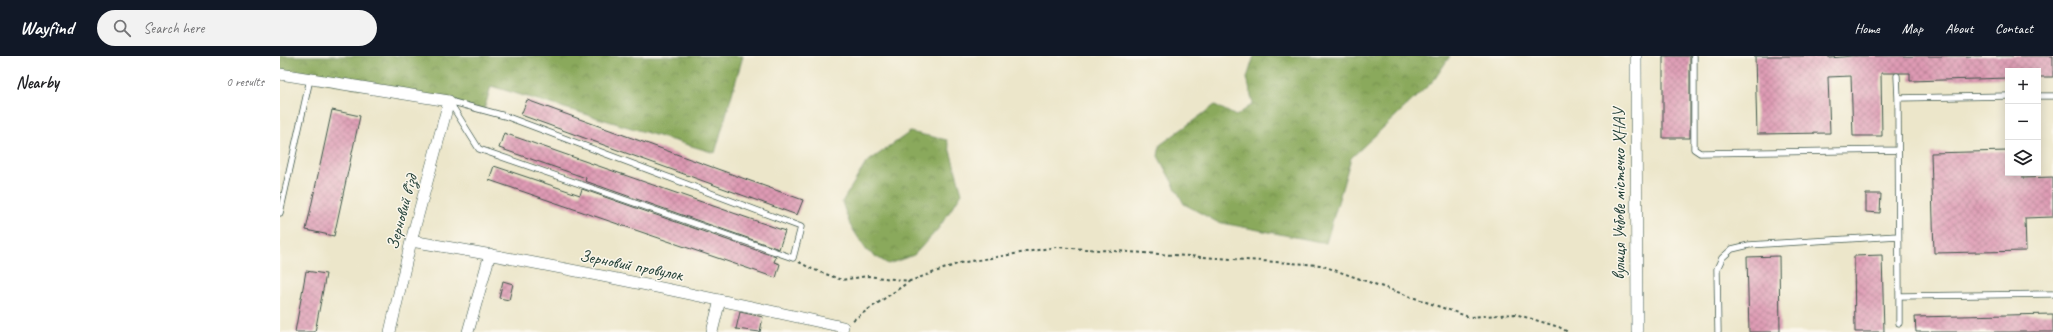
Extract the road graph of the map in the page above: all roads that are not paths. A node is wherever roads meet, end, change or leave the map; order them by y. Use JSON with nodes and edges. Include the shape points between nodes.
{"nodes":[{"id":1,"x":1636,"y":56,"type":"edge"},
{"id":2,"x":1694,"y":56,"type":"edge"},
{"id":3,"x":280,"y":74,"type":"edge"},
{"id":4,"x":1897,"y":76,"type":"dead end"},
{"id":5,"x":310,"y":79,"type":"junction"},
{"id":6,"x":2005,"y":96,"type":"edge"},
{"id":7,"x":2041,"y":96,"type":"edge"},
{"id":8,"x":2053,"y":96,"type":"edge"},
{"id":9,"x":1898,"y":98,"type":"junction"},
{"id":10,"x":449,"y":101,"type":"junction"},
{"id":11,"x":1898,"y":150,"type":"junction"},
{"id":12,"x":280,"y":214,"type":"edge"},
{"id":13,"x":1898,"y":236,"type":"junction"},
{"id":14,"x":411,"y":241,"type":"junction"},
{"id":15,"x":490,"y":254,"type":"junction"},
{"id":16,"x":2053,"y":294,"type":"edge"},
{"id":17,"x":1899,"y":296,"type":"junction"},
{"id":18,"x":720,"y":300,"type":"junction"},
{"id":19,"x":1899,"y":324,"type":"dead end"},
{"id":20,"x":844,"y":327,"type":"road end"},
{"id":21,"x":390,"y":332,"type":"edge"},
{"id":22,"x":468,"y":332,"type":"edge"},
{"id":23,"x":712,"y":332,"type":"edge"},
{"id":24,"x":1636,"y":332,"type":"edge"},
{"id":25,"x":1718,"y":332,"type":"edge"}],
"edges":[{"from":1,"to":24,"type":"street","name":"вулиця Учбове містечко ХНАУ"},
{"from":2,"to":11,"type":"lane","via":[[1694,146],[1700,153]]},
{"from":3,"to":5,"type":"street"},
{"from":4,"to":9,"type":"lane"},
{"from":5,"to":10,"type":"street"},
{"from":5,"to":12,"type":"lane"},
{"from":6,"to":9,"type":"lane"},
{"from":7,"to":8,"type":"lane"},
{"from":9,"to":11,"type":"lane"},
{"from":10,"to":10,"type":"lane","via":[[505,116],[800,227],[793,258],[480,149]]},
{"from":10,"to":14,"type":"street","name":"Зерновий в'їзд"},
{"from":11,"to":13,"type":"lane"},
{"from":13,"to":17,"type":"lane"},
{"from":13,"to":25,"type":"lane","via":[[1749,245],[1732,249],[1722,258],[1717,269]]},
{"from":14,"to":15,"type":"street","name":"Зерновий провулок"},
{"from":14,"to":21,"type":"street","name":"Зерновий в'їзд"},
{"from":15,"to":18,"type":"street","name":"Зерновий провулок"},
{"from":15,"to":22,"type":"street"},
{"from":16,"to":17,"type":"lane"},
{"from":17,"to":19,"type":"lane"},
{"from":18,"to":20,"type":"street","name":"Зерновий провулок"},
{"from":18,"to":23,"type":"street"}]}
